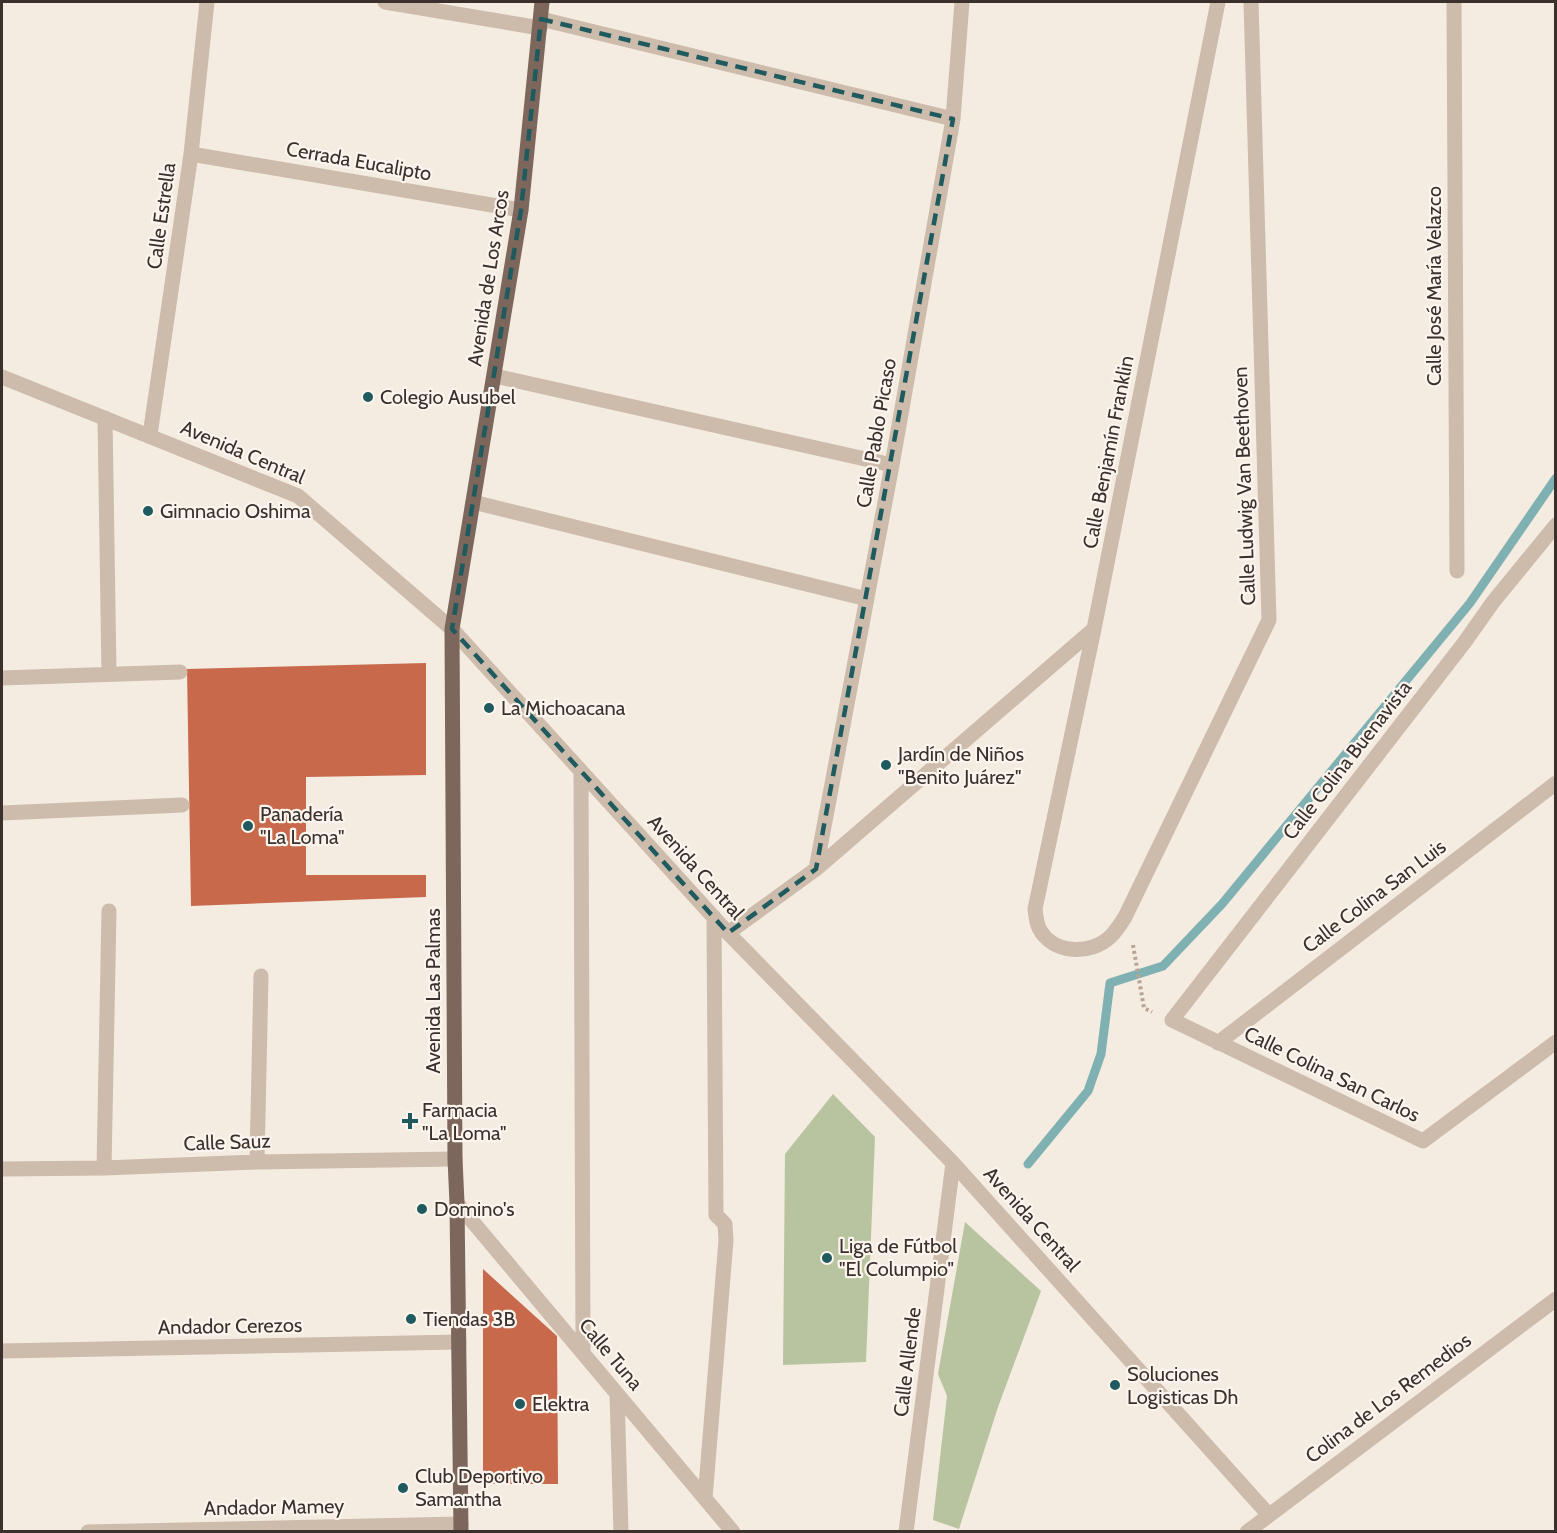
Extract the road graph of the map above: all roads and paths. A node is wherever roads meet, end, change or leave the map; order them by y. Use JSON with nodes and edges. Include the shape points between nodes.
{"nodes":[{"id":1,"x":207,"y":2,"type":"edge"},
{"id":2,"x":385,"y":2,"type":"edge"},
{"id":3,"x":543,"y":2,"type":"edge"},
{"id":4,"x":962,"y":2,"type":"edge"},
{"id":5,"x":1218,"y":2,"type":"edge"},
{"id":6,"x":1251,"y":2,"type":"edge"},
{"id":7,"x":1454,"y":2,"type":"edge"},
{"id":8,"x":540,"y":24,"type":"junction"},
{"id":9,"x":953,"y":119,"type":"junction"},
{"id":10,"x":191,"y":154,"type":"junction"},
{"id":11,"x":521,"y":210,"type":"junction"},
{"id":12,"x":495,"y":376,"type":"junction"},
{"id":13,"x":2,"y":377,"type":"edge"},
{"id":14,"x":105,"y":418,"type":"junction"},
{"id":15,"x":150,"y":435,"type":"junction"},
{"id":16,"x":892,"y":465,"type":"junction"},
{"id":17,"x":473,"y":502,"type":"junction"},
{"id":18,"x":1556,"y":525,"type":"edge"},
{"id":19,"x":1457,"y":571,"type":"dead end"},
{"id":20,"x":867,"y":599,"type":"junction"},
{"id":21,"x":452,"y":629,"type":"junction"},
{"id":22,"x":1094,"y":629,"type":"junction"},
{"id":23,"x":180,"y":672,"type":"dead end"},
{"id":24,"x":109,"y":673,"type":"junction"},
{"id":25,"x":2,"y":678,"type":"edge"},
{"id":26,"x":581,"y":772,"type":"junction"},
{"id":27,"x":1556,"y":783,"type":"edge"},
{"id":28,"x":182,"y":805,"type":"dead end"},
{"id":29,"x":2,"y":813,"type":"edge"},
{"id":30,"x":816,"y":869,"type":"junction"},
{"id":31,"x":1035,"y":909,"type":"joint"},
{"id":32,"x":109,"y":911,"type":"dead end"},
{"id":33,"x":714,"y":917,"type":"junction"},
{"id":34,"x":728,"y":933,"type":"junction"},
{"id":35,"x":1134,"y":951,"type":"dead end"},
{"id":36,"x":261,"y":976,"type":"dead end"},
{"id":37,"x":1142,"y":998,"type":"dead end"},
{"id":38,"x":1172,"y":1020,"type":"joint"},
{"id":39,"x":1556,"y":1042,"type":"edge"},
{"id":40,"x":1218,"y":1043,"type":"junction"},
{"id":41,"x":455,"y":1159,"type":"junction"},
{"id":42,"x":257,"y":1162,"type":"junction"},
{"id":43,"x":953,"y":1163,"type":"junction"},
{"id":44,"x":104,"y":1168,"type":"junction"},
{"id":45,"x":2,"y":1169,"type":"edge"},
{"id":46,"x":457,"y":1203,"type":"junction"},
{"id":47,"x":1556,"y":1299,"type":"edge"},
{"id":48,"x":459,"y":1342,"type":"junction"},
{"id":49,"x":2,"y":1351,"type":"edge"},
{"id":50,"x":583,"y":1352,"type":"junction"},
{"id":51,"x":617,"y":1394,"type":"junction"},
{"id":52,"x":705,"y":1499,"type":"junction"},
{"id":53,"x":1268,"y":1514,"type":"junction"},
{"id":54,"x":461,"y":1528,"type":"edge"},
{"id":55,"x":88,"y":1532,"type":"edge"},
{"id":56,"x":621,"y":1532,"type":"edge"},
{"id":57,"x":733,"y":1532,"type":"edge"},
{"id":58,"x":906,"y":1532,"type":"edge"},
{"id":59,"x":1247,"y":1532,"type":"edge"}],
"edges":[{"from":1,"to":10,"type":"street","name":"Calle Estrella"},
{"from":2,"to":8,"type":"street"},
{"from":3,"to":8,"type":"main road","name":"Avenida de Los Arcos"},
{"from":4,"to":9,"type":"street","name":"Calle Pablo Picaso"},
{"from":5,"to":22,"type":"street","name":"Calle Benjamín Franklin"},
{"from":6,"to":31,"type":"street","name":"Calle Ludwig Van Beethoven","via":[[1269,620],[1125,917],[1111,937],[1093,948],[1068,950],[1049,941],[1038,927]]},
{"from":7,"to":19,"type":"street","name":"Calle José María Velazco"},
{"from":8,"to":9,"type":"street"},
{"from":8,"to":11,"type":"main road","name":"Avenida de Los Arcos"},
{"from":9,"to":16,"type":"street","name":"Calle Pablo Picaso"},
{"from":10,"to":11,"type":"street","name":"Cerrada Eucalipto"},
{"from":10,"to":15,"type":"street","name":"Calle Estrella"},
{"from":11,"to":12,"type":"main road","name":"Avenida de Los Arcos"},
{"from":12,"to":16,"type":"street"},
{"from":12,"to":17,"type":"main road","name":"Avenida de Los Arcos"},
{"from":13,"to":14,"type":"street","name":"Avenida Central"},
{"from":14,"to":15,"type":"street","name":"Avenida Central"},
{"from":14,"to":24,"type":"street"},
{"from":15,"to":21,"type":"street","name":"Avenida Central","via":[[298,496]]},
{"from":16,"to":20,"type":"street","name":"Calle Pablo Picaso"},
{"from":17,"to":20,"type":"street"},
{"from":17,"to":21,"type":"main road","name":"Avenida de Los Arcos"},
{"from":18,"to":38,"type":"street","name":"Calle Colina Buenavista"},
{"from":20,"to":30,"type":"street","name":"Calle Pablo Picaso"},
{"from":21,"to":26,"type":"street","name":"Avenida Central"},
{"from":21,"to":41,"type":"main road","name":"Avenida Las Palmas"},
{"from":22,"to":30,"type":"street"},
{"from":22,"to":31,"type":"street","name":"Calle Benjamín Franklin"},
{"from":23,"to":24,"type":"street"},
{"from":24,"to":25,"type":"street"},
{"from":26,"to":33,"type":"street","name":"Avenida Central"},
{"from":26,"to":50,"type":"street"},
{"from":27,"to":40,"type":"street","name":"Calle Colina San Luis"},
{"from":28,"to":29,"type":"street"},
{"from":30,"to":34,"type":"street"},
{"from":32,"to":44,"type":"street"},
{"from":33,"to":34,"type":"street","name":"Avenida Central"},
{"from":33,"to":52,"type":"street","via":[[715,1196],[716,1215],[726,1224],[726,1240]]},
{"from":34,"to":43,"type":"street","name":"Avenida Central"},
{"from":35,"to":37,"type":"path"},
{"from":36,"to":42,"type":"street"},
{"from":38,"to":40,"type":"street","name":"Calle Colina San Carlos"},
{"from":39,"to":40,"type":"street","name":"Calle Colina San Carlos","via":[[1423,1141]]},
{"from":41,"to":42,"type":"street","name":"Calle Sauz"},
{"from":41,"to":46,"type":"main road","name":"Avenida Las Palmas"},
{"from":42,"to":44,"type":"street","name":"Calle Sauz"},
{"from":43,"to":53,"type":"street","name":"Avenida Central"},
{"from":43,"to":58,"type":"street","name":"Calle Allende"},
{"from":44,"to":45,"type":"street","name":"Calle Sauz"},
{"from":46,"to":48,"type":"main road","name":"Avenida Las Palmas"},
{"from":46,"to":50,"type":"street","name":"Calle Tuna"},
{"from":47,"to":53,"type":"street","name":"Colina de Los Remedios"},
{"from":48,"to":49,"type":"street","name":"Andador Cerezos"},
{"from":48,"to":54,"type":"main road","name":"Avenida Las Palmas"},
{"from":50,"to":51,"type":"street","name":"Calle Tuna"},
{"from":51,"to":52,"type":"street","name":"Calle Tuna"},
{"from":51,"to":56,"type":"street"},
{"from":52,"to":57,"type":"street","name":"Calle Tuna"},
{"from":53,"to":59,"type":"street","name":"Colina de Los Remedios"},
{"from":54,"to":55,"type":"street","name":"Andador Mamey"}]}
